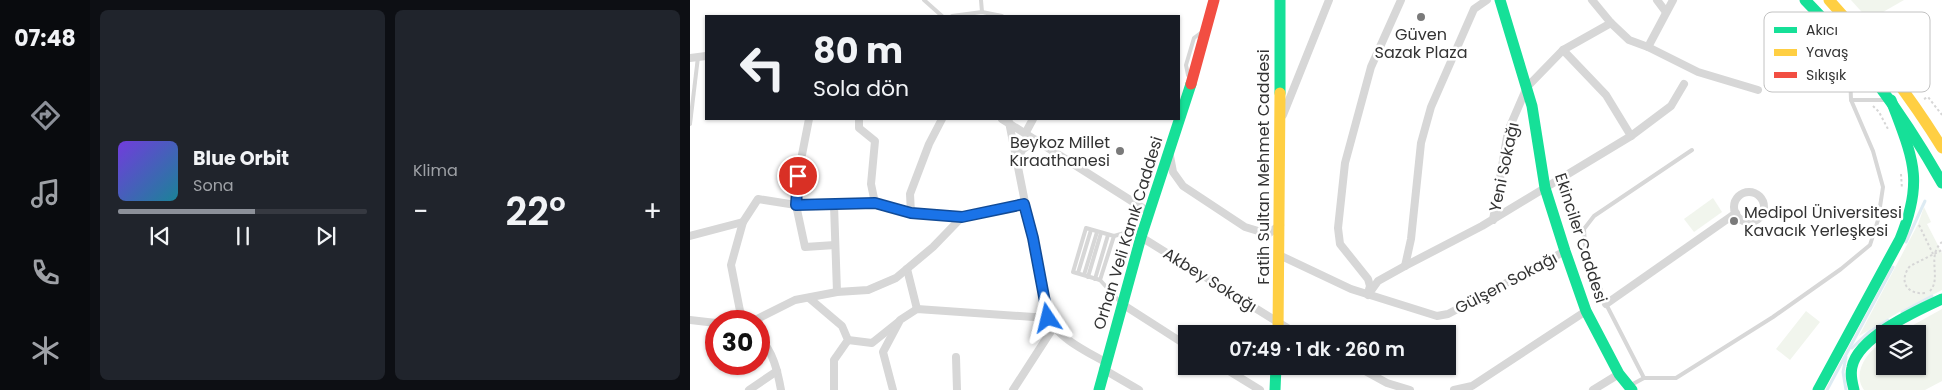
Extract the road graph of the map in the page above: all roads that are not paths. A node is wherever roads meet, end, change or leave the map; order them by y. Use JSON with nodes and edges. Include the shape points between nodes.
{"nodes":[{"id":1,"x":924,"y":0,"type":"edge"},
{"id":2,"x":981,"y":0,"type":"edge"},
{"id":3,"x":1214,"y":0,"type":"edge"},
{"id":4,"x":1280,"y":0,"type":"edge"},
{"id":5,"x":1329,"y":0,"type":"edge"},
{"id":6,"x":1401,"y":0,"type":"edge"},
{"id":7,"x":1487,"y":0,"type":"edge"},
{"id":8,"x":1500,"y":0,"type":"edge"},
{"id":9,"x":1592,"y":0,"type":"edge"},
{"id":10,"x":1657,"y":0,"type":"edge"},
{"id":11,"x":1673,"y":0,"type":"edge"},
{"id":12,"x":1805,"y":0,"type":"edge"},
{"id":13,"x":1829,"y":0,"type":"edge"},
{"id":14,"x":982,"y":12,"type":"junction"},
{"id":15,"x":1666,"y":12,"type":"junction"},
{"id":16,"x":1817,"y":12,"type":"edge"},
{"id":17,"x":1840,"y":12,"type":"edge"},
{"id":18,"x":941,"y":15,"type":"edge"},
{"id":19,"x":960,"y":15,"type":"edge"},
{"id":20,"x":997,"y":15,"type":"edge"},
{"id":21,"x":1611,"y":23,"type":"junction"},
{"id":22,"x":1648,"y":47,"type":"junction"},
{"id":23,"x":1563,"y":50,"type":"junction"},
{"id":24,"x":694,"y":57,"type":"edge"},
{"id":25,"x":1684,"y":84,"type":"dead end"},
{"id":26,"x":1527,"y":86,"type":"junction"},
{"id":27,"x":1758,"y":90,"type":"road end"},
{"id":28,"x":1851,"y":92,"type":"edge"},
{"id":29,"x":1885,"y":92,"type":"edge"},
{"id":30,"x":1906,"y":92,"type":"edge"},
{"id":31,"x":1851,"y":100,"type":"junction"},
{"id":32,"x":1891,"y":100,"type":"junction"},
{"id":33,"x":1915,"y":104,"type":"junction"},
{"id":34,"x":1181,"y":111,"type":"edge"},
{"id":35,"x":809,"y":120,"type":"edge"},
{"id":36,"x":860,"y":120,"type":"edge"},
{"id":37,"x":941,"y":120,"type":"edge"},
{"id":38,"x":1032,"y":120,"type":"edge"},
{"id":39,"x":1179,"y":120,"type":"edge"},
{"id":40,"x":1006,"y":121,"type":"edge"},
{"id":41,"x":1281,"y":122,"type":"junction"},
{"id":42,"x":690,"y":124,"type":"edge"},
{"id":43,"x":1026,"y":132,"type":"junction"},
{"id":44,"x":1942,"y":134,"type":"edge"},
{"id":45,"x":1630,"y":136,"type":"junction"},
{"id":46,"x":1036,"y":140,"type":"junction"},
{"id":47,"x":1942,"y":148,"type":"edge"},
{"id":48,"x":1692,"y":150,"type":"dead end"},
{"id":49,"x":1170,"y":151,"type":"junction"},
{"id":50,"x":1016,"y":164,"type":"junction"},
{"id":51,"x":1942,"y":183,"type":"edge"},
{"id":52,"x":1545,"y":188,"type":"junction"},
{"id":53,"x":875,"y":203,"type":"junction"},
{"id":54,"x":1024,"y":204,"type":"junction"},
{"id":55,"x":796,"y":205,"type":"junction"},
{"id":56,"x":834,"y":205,"type":"junction"},
{"id":57,"x":1149,"y":212,"type":"junction"},
{"id":58,"x":911,"y":213,"type":"junction"},
{"id":59,"x":1736,"y":213,"type":"dead end"},
{"id":60,"x":962,"y":217,"type":"junction"},
{"id":61,"x":1493,"y":220,"type":"junction"},
{"id":62,"x":743,"y":222,"type":"junction"},
{"id":63,"x":1280,"y":225,"type":"junction"},
{"id":64,"x":1099,"y":232,"type":"junction"},
{"id":65,"x":1142,"y":232,"type":"junction"},
{"id":66,"x":1108,"y":235,"type":"junction"},
{"id":67,"x":690,"y":236,"type":"edge"},
{"id":68,"x":1114,"y":236,"type":"junction"},
{"id":69,"x":835,"y":246,"type":"junction"},
{"id":70,"x":1564,"y":251,"type":"junction"},
{"id":71,"x":1280,"y":255,"type":"junction"},
{"id":72,"x":1405,"y":266,"type":"junction"},
{"id":73,"x":907,"y":269,"type":"junction"},
{"id":74,"x":1086,"y":276,"type":"junction"},
{"id":75,"x":1095,"y":279,"type":"junction"},
{"id":76,"x":1100,"y":280,"type":"junction"},
{"id":77,"x":836,"y":292,"type":"junction"},
{"id":78,"x":1368,"y":295,"type":"junction"},
{"id":79,"x":809,"y":298,"type":"junction"},
{"id":80,"x":1942,"y":299,"type":"edge"},
{"id":81,"x":1122,"y":304,"type":"junction"},
{"id":82,"x":1606,"y":304,"type":"junction"},
{"id":83,"x":917,"y":308,"type":"junction"},
{"id":84,"x":740,"y":310,"type":"edge"},
{"id":85,"x":1586,"y":311,"type":"junction"},
{"id":86,"x":770,"y":312,"type":"edge"},
{"id":87,"x":1048,"y":318,"type":"junction"},
{"id":88,"x":690,"y":320,"type":"edge"},
{"id":89,"x":900,"y":320,"type":"junction"},
{"id":90,"x":705,"y":322,"type":"edge"},
{"id":91,"x":1272,"y":325,"type":"edge"},
{"id":92,"x":1278,"y":325,"type":"edge"},
{"id":93,"x":1054,"y":328,"type":"junction"},
{"id":94,"x":848,"y":340,"type":"junction"},
{"id":95,"x":1178,"y":340,"type":"edge"},
{"id":96,"x":770,"y":355,"type":"edge"},
{"id":97,"x":956,"y":357,"type":"dead end"},
{"id":98,"x":1104,"y":365,"type":"junction"},
{"id":99,"x":777,"y":371,"type":"junction"},
{"id":100,"x":1619,"y":374,"type":"junction"},
{"id":101,"x":1236,"y":375,"type":"edge"},
{"id":102,"x":1276,"y":375,"type":"edge"},
{"id":103,"x":1370,"y":375,"type":"edge"},
{"id":104,"x":1644,"y":378,"type":"junction"},
{"id":105,"x":1388,"y":387,"type":"edge"},
{"id":106,"x":1630,"y":388,"type":"edge"},
{"id":107,"x":749,"y":390,"type":"edge"},
{"id":108,"x":781,"y":390,"type":"edge"},
{"id":109,"x":834,"y":390,"type":"edge"},
{"id":110,"x":892,"y":390,"type":"edge"},
{"id":111,"x":957,"y":390,"type":"edge"},
{"id":112,"x":1013,"y":390,"type":"edge"},
{"id":113,"x":1099,"y":390,"type":"edge"},
{"id":114,"x":1139,"y":390,"type":"edge"},
{"id":115,"x":1260,"y":390,"type":"edge"},
{"id":116,"x":1275,"y":390,"type":"edge"},
{"id":117,"x":1410,"y":390,"type":"edge"},
{"id":118,"x":1454,"y":390,"type":"edge"},
{"id":119,"x":1594,"y":390,"type":"edge"},
{"id":120,"x":1818,"y":390,"type":"edge"},
{"id":121,"x":1854,"y":390,"type":"edge"}],
"edges":[{"from":1,"to":18,"type":"lane"},
{"from":2,"to":14,"type":"lane"},
{"from":3,"to":34,"type":"main road","name":"Orhan Veli Kanık Caddesi"},
{"from":4,"to":41,"type":"main road","name":"Fatih Sultan Mehmet Caddesi"},
{"from":5,"to":41,"type":"street"},
{"from":6,"to":78,"type":"street","via":[[1371,67],[1345,163],[1338,228],[1340,244],[1368,279]]},
{"from":7,"to":72,"type":"street","via":[[1474,9],[1431,107],[1421,143]]},
{"from":8,"to":26,"type":"main road","name":"Ekinciler Caddesi"},
{"from":9,"to":21,"type":"street"},
{"from":10,"to":15,"type":"street"},
{"from":11,"to":15,"type":"street"},
{"from":12,"to":16,"type":"main road"},
{"from":13,"to":17,"type":"main road"},
{"from":14,"to":19,"type":"lane"},
{"from":14,"to":20,"type":"lane"},
{"from":15,"to":22,"type":"street"},
{"from":21,"to":22,"type":"street","via":[[1629,40]]},
{"from":21,"to":23,"type":"street"},
{"from":22,"to":27,"type":"street","via":[[1698,72]]},
{"from":23,"to":26,"type":"street"},
{"from":23,"to":45,"type":"street","via":[[1606,95]]},
{"from":24,"to":42,"type":"lane"},
{"from":25,"to":45,"type":"street","via":[[1671,106]]},
{"from":26,"to":52,"type":"main road","name":"Ekinciler Caddesi"},
{"from":26,"to":61,"type":"street","name":"Yeni Sokağı","via":[[1508,131]]},
{"from":28,"to":31,"type":"lane"},
{"from":29,"to":32,"type":"main road"},
{"from":30,"to":33,"type":"main road"},
{"from":31,"to":32,"type":"lane"},
{"from":31,"to":104,"type":"lane","via":[[1873,151],[1883,187],[1870,246],[1773,317],[1676,378]]},
{"from":32,"to":51,"type":"main road","via":[[1921,144]]},
{"from":32,"to":120,"type":"main road","via":[[1916,177],[1911,214]]},
{"from":33,"to":44,"type":"main road","via":[[1932,119]]},
{"from":33,"to":47,"type":"main road"},
{"from":35,"to":55,"type":"street"},
{"from":36,"to":53,"type":"street","via":[[859,128],[875,141],[871,184]]},
{"from":37,"to":58,"type":"street","via":[[910,194]]},
{"from":38,"to":43,"type":"street"},
{"from":39,"to":49,"type":"main road","name":"Orhan Veli Kanık Caddesi"},
{"from":40,"to":43,"type":"street"},
{"from":40,"to":50,"type":"street"},
{"from":41,"to":63,"type":"main road","name":"Fatih Sultan Mehmet Caddesi"},
{"from":43,"to":46,"type":"street"},
{"from":45,"to":52,"type":"street"},
{"from":46,"to":50,"type":"street","via":[[1022,150]]},
{"from":46,"to":57,"type":"street"},
{"from":48,"to":82,"type":"lane","via":[[1594,216],[1584,230],[1585,247]]},
{"from":49,"to":57,"type":"main road","name":"Orhan Veli Kanık Caddesi"},
{"from":49,"to":63,"type":"street","via":[[1173,172],[1183,186],[1245,227],[1268,234]]},
{"from":50,"to":54,"type":"street"},
{"from":52,"to":61,"type":"street"},
{"from":52,"to":70,"type":"main road","name":"Ekinciler Caddesi"},
{"from":53,"to":56,"type":"street"},
{"from":53,"to":58,"type":"street"},
{"from":54,"to":60,"type":"street"},
{"from":54,"to":87,"type":"street"},
{"from":55,"to":56,"type":"street"},
{"from":55,"to":62,"type":"street","via":[[758,199]]},
{"from":55,"to":69,"type":"street","via":[[805,247]]},
{"from":56,"to":69,"type":"street"},
{"from":57,"to":65,"type":"main road","name":"Orhan Veli Kanık Caddesi"},
{"from":58,"to":60,"type":"street"},
{"from":59,"to":82,"type":"street"},
{"from":60,"to":73,"type":"street"},
{"from":61,"to":72,"type":"street"},
{"from":62,"to":67,"type":"street"},
{"from":62,"to":84,"type":"street","via":[[731,265]]},
{"from":63,"to":71,"type":"main road","name":"Fatih Sultan Mehmet Caddesi"},
{"from":64,"to":66,"type":"lane"},
{"from":64,"to":74,"type":"lane"},
{"from":64,"to":74,"type":"lane","via":[[1091,230],[1078,273]]},
{"from":65,"to":68,"type":"lane"},
{"from":65,"to":81,"type":"main road","name":"Orhan Veli Kanık Caddesi"},
{"from":65,"to":91,"type":"street","name":"Akbey Sokağı"},
{"from":66,"to":68,"type":"lane"},
{"from":66,"to":75,"type":"lane"},
{"from":68,"to":76,"type":"lane"},
{"from":69,"to":77,"type":"street"},
{"from":70,"to":78,"type":"street","name":"Gülşen Sokağı","via":[[1448,314],[1437,316]]},
{"from":70,"to":85,"type":"main road","name":"Ekinciler Caddesi"},
{"from":71,"to":78,"type":"street","name":"Gülşen Sokağı"},
{"from":71,"to":92,"type":"main road","name":"Fatih Sultan Mehmet Caddesi"},
{"from":72,"to":78,"type":"street","via":[[1378,281]]},
{"from":73,"to":77,"type":"street","via":[[896,278],[868,290]]},
{"from":73,"to":83,"type":"street"},
{"from":74,"to":75,"type":"lane"},
{"from":75,"to":76,"type":"lane"},
{"from":76,"to":81,"type":"lane"},
{"from":77,"to":79,"type":"street"},
{"from":79,"to":86,"type":"street","via":[[795,300]]},
{"from":79,"to":94,"type":"street","via":[[842,326]]},
{"from":80,"to":121,"type":"main road","via":[[1869,341],[1859,351],[1850,375]]},
{"from":81,"to":95,"type":"street"},
{"from":81,"to":98,"type":"main road","name":"Orhan Veli Kanık Caddesi"},
{"from":82,"to":104,"type":"lane"},
{"from":83,"to":87,"type":"street"},
{"from":83,"to":89,"type":"street"},
{"from":85,"to":100,"type":"main road","name":"Ekinciler Caddesi"},
{"from":85,"to":118,"type":"street","via":[[1472,386]]},
{"from":87,"to":93,"type":"street"},
{"from":88,"to":90,"type":"street"},
{"from":89,"to":94,"type":"street","via":[[872,343]]},
{"from":89,"to":110,"type":"street","via":[[883,352]]},
{"from":93,"to":98,"type":"street"},
{"from":93,"to":112,"type":"street"},
{"from":94,"to":109,"type":"street","via":[[834,360]]},
{"from":96,"to":99,"type":"street"},
{"from":97,"to":111,"type":"street"},
{"from":98,"to":113,"type":"main road","name":"Orhan Veli Kanık Caddesi"},
{"from":98,"to":114,"type":"street"},
{"from":99,"to":107,"type":"street"},
{"from":99,"to":108,"type":"street"},
{"from":100,"to":106,"type":"main road","name":"Ekinciler Caddesi"},
{"from":100,"to":119,"type":"street"},
{"from":101,"to":115,"type":"street"},
{"from":102,"to":116,"type":"main road"},
{"from":103,"to":105,"type":"street"},
{"from":104,"to":106,"type":"lane"},
{"from":105,"to":117,"type":"street"}]}
